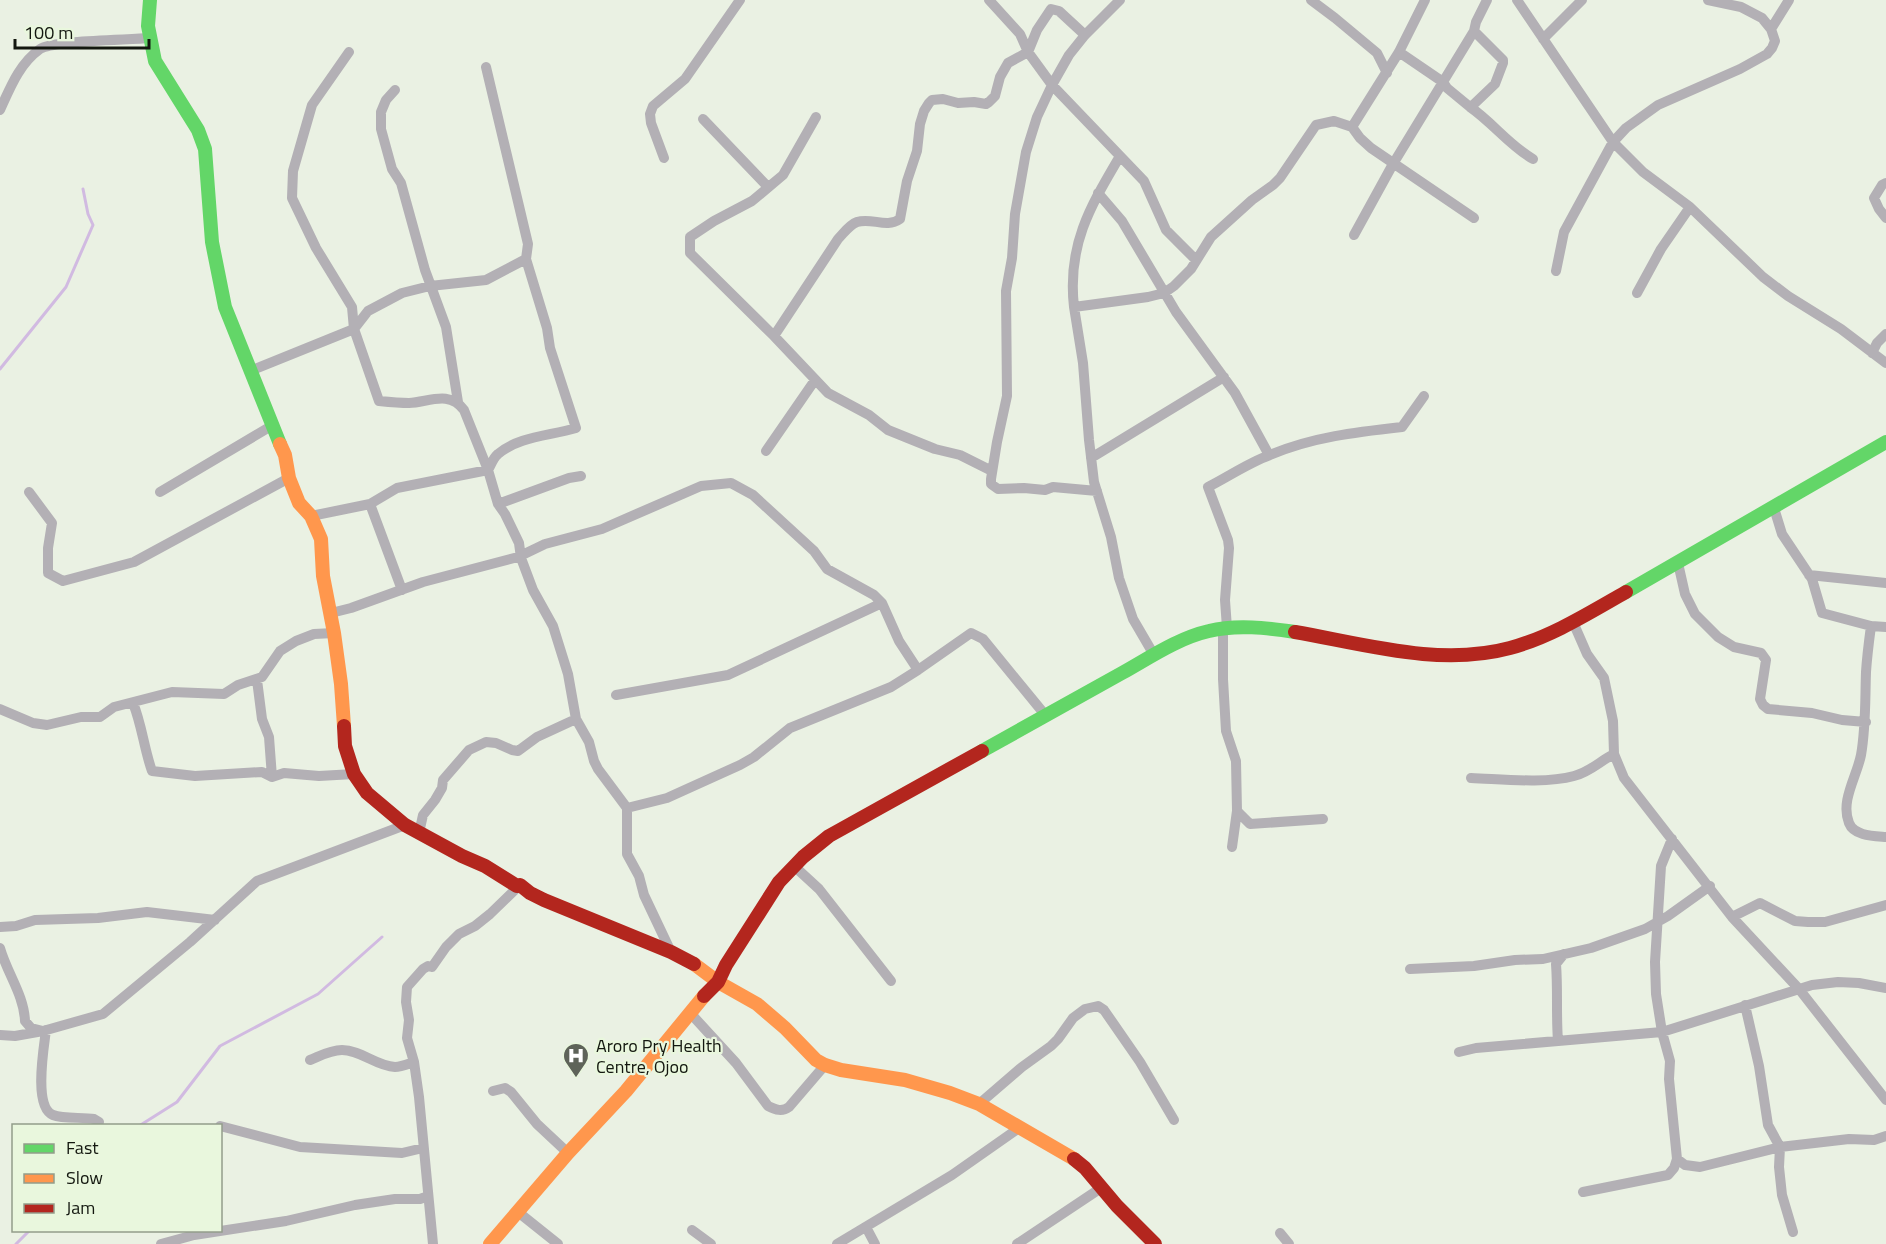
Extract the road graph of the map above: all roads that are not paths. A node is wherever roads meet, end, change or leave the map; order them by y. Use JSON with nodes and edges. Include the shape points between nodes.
{"nodes":[{"id":1,"x":150,"y":0,"type":"edge"},
{"id":2,"x":740,"y":0,"type":"edge"},
{"id":3,"x":989,"y":0,"type":"edge"},
{"id":4,"x":1120,"y":0,"type":"edge"},
{"id":5,"x":1311,"y":0,"type":"edge"},
{"id":6,"x":1425,"y":0,"type":"edge"},
{"id":7,"x":1487,"y":0,"type":"edge"},
{"id":8,"x":1517,"y":0,"type":"edge"},
{"id":9,"x":1582,"y":0,"type":"edge"},
{"id":10,"x":1708,"y":0,"type":"edge"},
{"id":11,"x":1789,"y":0,"type":"edge"},
{"id":12,"x":1771,"y":29,"type":"junction"},
{"id":13,"x":1474,"y":31,"type":"junction"},
{"id":14,"x":1084,"y":35,"type":"junction"},
{"id":15,"x":149,"y":38,"type":"junction"},
{"id":16,"x":1543,"y":39,"type":"junction"},
{"id":17,"x":350,"y":52,"type":"dead end"},
{"id":18,"x":1028,"y":52,"type":"junction"},
{"id":19,"x":1399,"y":52,"type":"junction"},
{"id":20,"x":486,"y":67,"type":"dead end"},
{"id":21,"x":1387,"y":73,"type":"junction"},
{"id":22,"x":1443,"y":82,"type":"junction"},
{"id":23,"x":1052,"y":85,"type":"junction"},
{"id":24,"x":395,"y":90,"type":"dead end"},
{"id":25,"x":1,"y":104,"type":"edge"},
{"id":26,"x":1470,"y":107,"type":"junction"},
{"id":27,"x":816,"y":117,"type":"dead end"},
{"id":28,"x":703,"y":119,"type":"dead end"},
{"id":29,"x":1352,"y":128,"type":"junction"},
{"id":30,"x":1613,"y":142,"type":"junction"},
{"id":31,"x":1120,"y":156,"type":"junction"},
{"id":32,"x":664,"y":158,"type":"dead end"},
{"id":33,"x":1533,"y":159,"type":"dead end"},
{"id":34,"x":1393,"y":164,"type":"junction"},
{"id":35,"x":1886,"y":183,"type":"edge"},
{"id":36,"x":768,"y":187,"type":"junction"},
{"id":37,"x":1098,"y":193,"type":"junction"},
{"id":38,"x":1690,"y":207,"type":"junction"},
{"id":39,"x":1474,"y":218,"type":"dead end"},
{"id":40,"x":1886,"y":218,"type":"edge"},
{"id":41,"x":1353,"y":235,"type":"dead end"},
{"id":42,"x":526,"y":259,"type":"junction"},
{"id":43,"x":1196,"y":260,"type":"junction"},
{"id":44,"x":1556,"y":271,"type":"dead end"},
{"id":45,"x":430,"y":286,"type":"junction"},
{"id":46,"x":1164,"y":292,"type":"junction"},
{"id":47,"x":1637,"y":292,"type":"dead end"},
{"id":48,"x":1074,"y":307,"type":"junction"},
{"id":49,"x":354,"y":329,"type":"junction"},
{"id":50,"x":1886,"y":334,"type":"edge"},
{"id":51,"x":774,"y":336,"type":"junction"},
{"id":52,"x":1872,"y":353,"type":"junction"},
{"id":53,"x":1886,"y":363,"type":"edge"},
{"id":54,"x":250,"y":371,"type":"junction"},
{"id":55,"x":1224,"y":377,"type":"junction"},
{"id":56,"x":815,"y":380,"type":"junction"},
{"id":57,"x":1424,"y":396,"type":"dead end"},
{"id":58,"x":458,"y":402,"type":"junction"},
{"id":59,"x":273,"y":425,"type":"junction"},
{"id":60,"x":1886,"y":442,"type":"edge"},
{"id":61,"x":766,"y":451,"type":"dead end"},
{"id":62,"x":1269,"y":455,"type":"junction"},
{"id":63,"x":1091,"y":458,"type":"junction"},
{"id":64,"x":488,"y":470,"type":"junction"},
{"id":65,"x":992,"y":471,"type":"junction"},
{"id":66,"x":580,"y":476,"type":"dead end"},
{"id":67,"x":289,"y":478,"type":"junction"},
{"id":68,"x":1097,"y":491,"type":"junction"},
{"id":69,"x":29,"y":492,"type":"dead end"},
{"id":70,"x":160,"y":492,"type":"dead end"},
{"id":71,"x":370,"y":504,"type":"junction"},
{"id":72,"x":498,"y":504,"type":"junction"},
{"id":73,"x":1774,"y":508,"type":"junction"},
{"id":74,"x":311,"y":516,"type":"junction"},
{"id":75,"x":521,"y":555,"type":"junction"},
{"id":76,"x":1678,"y":563,"type":"junction"},
{"id":77,"x":1809,"y":575,"type":"junction"},
{"id":78,"x":1886,"y":583,"type":"edge"},
{"id":79,"x":402,"y":590,"type":"junction"},
{"id":80,"x":882,"y":603,"type":"junction"},
{"id":81,"x":331,"y":613,"type":"junction"},
{"id":82,"x":1573,"y":622,"type":"junction"},
{"id":83,"x":1871,"y":626,"type":"junction"},
{"id":84,"x":1886,"y":627,"type":"edge"},
{"id":85,"x":1225,"y":628,"type":"junction"},
{"id":86,"x":334,"y":633,"type":"junction"},
{"id":87,"x":1154,"y":655,"type":"junction"},
{"id":88,"x":918,"y":670,"type":"junction"},
{"id":89,"x":257,"y":680,"type":"junction"},
{"id":90,"x":616,"y":695,"type":"dead end"},
{"id":91,"x":133,"y":703,"type":"junction"},
{"id":92,"x":0,"y":709,"type":"edge"},
{"id":93,"x":1046,"y":716,"type":"junction"},
{"id":94,"x":576,"y":719,"type":"junction"},
{"id":95,"x":1866,"y":722,"type":"junction"},
{"id":96,"x":1614,"y":754,"type":"junction"},
{"id":97,"x":354,"y":774,"type":"junction"},
{"id":98,"x":272,"y":777,"type":"junction"},
{"id":99,"x":1471,"y":778,"type":"dead end"},
{"id":100,"x":627,"y":808,"type":"junction"},
{"id":101,"x":1237,"y":812,"type":"junction"},
{"id":102,"x":1323,"y":819,"type":"dead end"},
{"id":103,"x":405,"y":825,"type":"junction"},
{"id":104,"x":419,"y":833,"type":"junction"},
{"id":105,"x":1886,"y":837,"type":"edge"},
{"id":106,"x":1672,"y":839,"type":"junction"},
{"id":107,"x":1232,"y":846,"type":"dead end"},
{"id":108,"x":794,"y":866,"type":"junction"},
{"id":109,"x":520,"y":885,"type":"junction"},
{"id":110,"x":1710,"y":886,"type":"junction"},
{"id":111,"x":1886,"y":905,"type":"edge"},
{"id":112,"x":1732,"y":917,"type":"junction"},
{"id":113,"x":215,"y":921,"type":"junction"},
{"id":114,"x":1658,"y":921,"type":"junction"},
{"id":115,"x":0,"y":927,"type":"edge"},
{"id":116,"x":0,"y":948,"type":"edge"},
{"id":117,"x":670,"y":952,"type":"junction"},
{"id":118,"x":1564,"y":954,"type":"junction"},
{"id":119,"x":1410,"y":969,"type":"dead end"},
{"id":120,"x":891,"y":981,"type":"dead end"},
{"id":121,"x":718,"y":982,"type":"junction"},
{"id":122,"x":1886,"y":988,"type":"edge"},
{"id":123,"x":1799,"y":989,"type":"junction"},
{"id":124,"x":1745,"y":1005,"type":"junction"},
{"id":125,"x":687,"y":1016,"type":"junction"},
{"id":126,"x":45,"y":1031,"type":"junction"},
{"id":127,"x":1662,"y":1032,"type":"junction"},
{"id":128,"x":0,"y":1035,"type":"edge"},
{"id":129,"x":1558,"y":1041,"type":"junction"},
{"id":130,"x":1459,"y":1052,"type":"dead end"},
{"id":131,"x":310,"y":1060,"type":"dead end"},
{"id":132,"x":414,"y":1062,"type":"junction"},
{"id":133,"x":825,"y":1065,"type":"junction"},
{"id":134,"x":493,"y":1091,"type":"dead end"},
{"id":135,"x":1886,"y":1100,"type":"edge"},
{"id":136,"x":980,"y":1104,"type":"junction"},
{"id":137,"x":1174,"y":1120,"type":"dead end"},
{"id":138,"x":99,"y":1122,"type":"dead end"},
{"id":139,"x":222,"y":1126,"type":"edge"},
{"id":140,"x":1019,"y":1128,"type":"junction"},
{"id":141,"x":1886,"y":1136,"type":"edge"},
{"id":142,"x":1780,"y":1147,"type":"junction"},
{"id":143,"x":423,"y":1148,"type":"junction"},
{"id":144,"x":568,"y":1154,"type":"junction"},
{"id":145,"x":1677,"y":1159,"type":"junction"},
{"id":146,"x":1101,"y":1188,"type":"junction"},
{"id":147,"x":1583,"y":1192,"type":"dead end"},
{"id":148,"x":428,"y":1196,"type":"junction"},
{"id":149,"x":518,"y":1212,"type":"junction"},
{"id":150,"x":866,"y":1227,"type":"junction"},
{"id":151,"x":692,"y":1230,"type":"dead end"},
{"id":152,"x":222,"y":1231,"type":"edge"},
{"id":153,"x":214,"y":1232,"type":"edge"},
{"id":154,"x":1793,"y":1232,"type":"dead end"},
{"id":155,"x":1280,"y":1233,"type":"dead end"},
{"id":156,"x":161,"y":1244,"type":"edge"},
{"id":157,"x":433,"y":1244,"type":"edge"},
{"id":158,"x":490,"y":1244,"type":"edge"},
{"id":159,"x":558,"y":1244,"type":"edge"},
{"id":160,"x":711,"y":1244,"type":"edge"},
{"id":161,"x":837,"y":1244,"type":"edge"},
{"id":162,"x":875,"y":1244,"type":"edge"},
{"id":163,"x":1017,"y":1244,"type":"edge"},
{"id":164,"x":1155,"y":1244,"type":"edge"},
{"id":165,"x":1289,"y":1244,"type":"edge"}],
"edges":[{"from":1,"to":15,"type":"street"},
{"from":2,"to":32,"type":"street","via":[[685,80],[653,106],[651,123]]},
{"from":3,"to":18,"type":"street","via":[[1020,34]]},
{"from":4,"to":14,"type":"street"},
{"from":5,"to":21,"type":"street","via":[[1377,54]]},
{"from":6,"to":19,"type":"street"},
{"from":7,"to":13,"type":"street"},
{"from":8,"to":16,"type":"street"},
{"from":9,"to":16,"type":"street"},
{"from":10,"to":12,"type":"street","via":[[1741,7],[1762,18]]},
{"from":11,"to":12,"type":"street"},
{"from":12,"to":30,"type":"street","via":[[1775,41],[1767,54],[1658,105]]},
{"from":13,"to":22,"type":"street"},
{"from":13,"to":26,"type":"street","via":[[1503,63],[1495,84]]},
{"from":14,"to":18,"type":"street","via":[[1059,11],[1051,9]]},
{"from":14,"to":23,"type":"street"},
{"from":15,"to":25,"type":"street","via":[[45,46],[17,74]]},
{"from":15,"to":54,"type":"street","via":[[155,61],[205,148],[212,242],[225,307]]},
{"from":16,"to":30,"type":"street"},
{"from":17,"to":49,"type":"street","via":[[312,105],[294,171],[291,198],[352,308]]},
{"from":18,"to":23,"type":"street"},
{"from":18,"to":51,"type":"street","via":[[1008,63],[995,96],[986,104],[943,99],[929,103],[920,124],[900,219],[888,224],[859,221],[851,226],[838,239]]},
{"from":19,"to":21,"type":"street"},
{"from":19,"to":22,"type":"street"},
{"from":20,"to":42,"type":"street","via":[[528,244]]},
{"from":21,"to":29,"type":"street"},
{"from":22,"to":26,"type":"street"},
{"from":22,"to":34,"type":"street"},
{"from":23,"to":31,"type":"street"},
{"from":23,"to":65,"type":"street","via":[[1026,152],[1014,214],[1006,291],[1007,396]]},
{"from":24,"to":45,"type":"street","via":[[381,112],[381,129],[392,169],[401,183]]},
{"from":26,"to":33,"type":"street"},
{"from":27,"to":36,"type":"street","via":[[783,175]]},
{"from":28,"to":36,"type":"street"},
{"from":29,"to":34,"type":"street"},
{"from":29,"to":43,"type":"street","via":[[1334,121],[1316,125],[1280,178],[1211,237]]},
{"from":30,"to":38,"type":"street","via":[[1643,172]]},
{"from":30,"to":44,"type":"street","via":[[1564,232]]},
{"from":31,"to":37,"type":"street"},
{"from":31,"to":43,"type":"street","via":[[1144,181],[1166,230]]},
{"from":34,"to":39,"type":"street"},
{"from":34,"to":41,"type":"street"},
{"from":35,"to":40,"type":"street","via":[[1874,198]]},
{"from":36,"to":51,"type":"street","via":[[752,201],[690,237],[690,253]]},
{"from":37,"to":46,"type":"street","via":[[1122,221]]},
{"from":37,"to":48,"type":"street","via":[[1077,244],[1071,284]]},
{"from":38,"to":47,"type":"street","via":[[1660,249]]},
{"from":38,"to":52,"type":"street","via":[[1763,277]]},
{"from":42,"to":45,"type":"street","via":[[486,280]]},
{"from":42,"to":64,"type":"street","via":[[576,428],[521,440],[496,455]]},
{"from":43,"to":46,"type":"street"},
{"from":45,"to":49,"type":"street","via":[[402,293],[368,311]]},
{"from":45,"to":58,"type":"street","via":[[446,327]]},
{"from":46,"to":48,"type":"street"},
{"from":46,"to":55,"type":"street"},
{"from":48,"to":63,"type":"street"},
{"from":49,"to":54,"type":"street"},
{"from":49,"to":58,"type":"street","via":[[379,401]]},
{"from":50,"to":52,"type":"street"},
{"from":51,"to":56,"type":"street"},
{"from":52,"to":53,"type":"street"},
{"from":54,"to":59,"type":"street"},
{"from":55,"to":62,"type":"street"},
{"from":55,"to":63,"type":"street"},
{"from":56,"to":61,"type":"street"},
{"from":56,"to":65,"type":"street","via":[[888,430],[960,455]]},
{"from":57,"to":62,"type":"street","via":[[1402,427],[1318,439]]},
{"from":58,"to":64,"type":"street"},
{"from":59,"to":67,"type":"street"},
{"from":59,"to":70,"type":"street"},
{"from":60,"to":73,"type":"street"},
{"from":62,"to":85,"type":"street","via":[[1208,487],[1229,548]]},
{"from":63,"to":68,"type":"street"},
{"from":64,"to":71,"type":"street","via":[[397,488]]},
{"from":64,"to":72,"type":"street"},
{"from":65,"to":68,"type":"street","via":[[991,484],[998,489],[1053,487]]},
{"from":66,"to":72,"type":"street"},
{"from":67,"to":69,"type":"street","via":[[135,562],[63,580],[48,573],[52,523]]},
{"from":67,"to":74,"type":"street","via":[[299,503]]},
{"from":68,"to":87,"type":"street","via":[[1132,619]]},
{"from":71,"to":74,"type":"street"},
{"from":71,"to":79,"type":"street"},
{"from":72,"to":75,"type":"street","via":[[516,536]]},
{"from":73,"to":76,"type":"street"},
{"from":73,"to":77,"type":"street","via":[[1782,534]]},
{"from":74,"to":81,"type":"street","via":[[321,539]]},
{"from":75,"to":79,"type":"street"},
{"from":75,"to":80,"type":"street","via":[[545,544],[602,529],[701,486],[731,483],[753,495],[814,550],[827,569]]},
{"from":75,"to":94,"type":"street","via":[[560,645]]},
{"from":76,"to":82,"type":"street"},
{"from":76,"to":95,"type":"street","via":[[1685,594],[1695,614],[1718,637],[1734,647],[1761,652],[1766,660],[1760,699],[1763,705],[1768,709]]},
{"from":77,"to":78,"type":"street"},
{"from":77,"to":83,"type":"street","via":[[1822,613]]},
{"from":79,"to":81,"type":"street"},
{"from":80,"to":88,"type":"street","via":[[899,641]]},
{"from":80,"to":90,"type":"street","via":[[728,675]]},
{"from":81,"to":86,"type":"street"},
{"from":82,"to":85,"type":"street","via":[[1515,647],[1474,653],[1413,652],[1283,630]]},
{"from":82,"to":96,"type":"street","via":[[1587,654],[1604,678],[1613,721]]},
{"from":83,"to":84,"type":"street"},
{"from":83,"to":95,"type":"street"},
{"from":85,"to":87,"type":"street","via":[[1196,635]]},
{"from":85,"to":101,"type":"street","via":[[1226,731],[1236,761]]},
{"from":86,"to":89,"type":"street","via":[[314,634],[296,641],[280,651]]},
{"from":86,"to":97,"type":"street","via":[[345,746]]},
{"from":87,"to":93,"type":"street"},
{"from":88,"to":93,"type":"street","via":[[971,633],[983,639]]},
{"from":88,"to":100,"type":"street","via":[[891,687],[790,729],[740,765],[667,798]]},
{"from":89,"to":91,"type":"street","via":[[224,694],[172,692]]},
{"from":89,"to":98,"type":"street","via":[[262,719],[269,737]]},
{"from":91,"to":92,"type":"street","via":[[114,707],[100,717],[47,725]]},
{"from":91,"to":98,"type":"street","via":[[152,771],[195,776],[262,772]]},
{"from":93,"to":108,"type":"street","via":[[829,836]]},
{"from":94,"to":100,"type":"street","via":[[598,769]]},
{"from":94,"to":104,"type":"street","via":[[537,737],[518,751],[486,742],[469,750],[443,780],[442,788],[423,815]]},
{"from":95,"to":105,"type":"street","via":[[1847,813],[1849,824],[1856,831]]},
{"from":96,"to":99,"type":"street","via":[[1573,776]]},
{"from":96,"to":106,"type":"street","via":[[1624,778]]},
{"from":97,"to":98,"type":"street","via":[[284,773]]},
{"from":97,"to":103,"type":"street","via":[[367,793]]},
{"from":100,"to":117,"type":"street","via":[[627,854]]},
{"from":101,"to":102,"type":"street","via":[[1250,824]]},
{"from":101,"to":107,"type":"street"},
{"from":103,"to":104,"type":"street"},
{"from":103,"to":113,"type":"street","via":[[262,879]]},
{"from":104,"to":109,"type":"street"},
{"from":106,"to":110,"type":"street"},
{"from":106,"to":114,"type":"street","via":[[1661,866]]},
{"from":108,"to":120,"type":"street","via":[[819,889]]},
{"from":108,"to":121,"type":"street","via":[[762,905]]},
{"from":109,"to":117,"type":"street","via":[[544,900]]},
{"from":109,"to":132,"type":"street","via":[[490,914],[459,934],[432,967],[423,969],[408,987],[407,1038]]},
{"from":110,"to":112,"type":"street"},
{"from":110,"to":114,"type":"street"},
{"from":111,"to":112,"type":"street","via":[[1825,922],[1795,921],[1760,903]]},
{"from":112,"to":123,"type":"street"},
{"from":113,"to":115,"type":"street","via":[[147,912],[35,920]]},
{"from":113,"to":126,"type":"street","via":[[109,1011]]},
{"from":114,"to":118,"type":"street","via":[[1620,938]]},
{"from":114,"to":127,"type":"street","via":[[1655,984]]},
{"from":116,"to":126,"type":"street","via":[[24,1004],[25,1021],[31,1028]]},
{"from":117,"to":121,"type":"street"},
{"from":118,"to":119,"type":"street","via":[[1474,966]]},
{"from":118,"to":129,"type":"street","via":[[1556,964]]},
{"from":121,"to":125,"type":"street"},
{"from":121,"to":133,"type":"street","via":[[757,1004]]},
{"from":122,"to":123,"type":"street","via":[[1838,982]]},
{"from":123,"to":124,"type":"street"},
{"from":123,"to":135,"type":"street"},
{"from":124,"to":127,"type":"street"},
{"from":124,"to":142,"type":"street","via":[[1768,1125]]},
{"from":125,"to":133,"type":"street","via":[[693,1016],[702,1025],[775,1110],[789,1107]]},
{"from":125,"to":144,"type":"street"},
{"from":126,"to":128,"type":"street"},
{"from":126,"to":138,"type":"street","via":[[41,1090],[46,1110],[55,1116]]},
{"from":127,"to":129,"type":"street"},
{"from":127,"to":145,"type":"street","via":[[1670,1061]]},
{"from":129,"to":130,"type":"street"},
{"from":131,"to":132,"type":"street","via":[[340,1050],[398,1068]]},
{"from":132,"to":143,"type":"street"},
{"from":133,"to":136,"type":"street","via":[[905,1080]]},
{"from":134,"to":144,"type":"street","via":[[505,1088],[511,1092]]},
{"from":136,"to":137,"type":"street","via":[[1051,1046],[1073,1018],[1098,1006],[1140,1062]]},
{"from":136,"to":140,"type":"street"},
{"from":139,"to":143,"type":"street","via":[[300,1147],[402,1153]]},
{"from":140,"to":146,"type":"street","via":[[1075,1159]]},
{"from":140,"to":150,"type":"street","via":[[952,1175]]},
{"from":141,"to":142,"type":"street"},
{"from":142,"to":145,"type":"street","via":[[1700,1167],[1685,1165]]},
{"from":142,"to":154,"type":"street","via":[[1782,1196]]},
{"from":143,"to":148,"type":"street"},
{"from":144,"to":149,"type":"street"},
{"from":145,"to":147,"type":"street","via":[[1668,1175]]},
{"from":146,"to":163,"type":"street"},
{"from":146,"to":164,"type":"street"},
{"from":148,"to":152,"type":"street","via":[[355,1205]]},
{"from":148,"to":157,"type":"street"},
{"from":149,"to":158,"type":"street"},
{"from":149,"to":159,"type":"street"},
{"from":150,"to":161,"type":"street"},
{"from":150,"to":162,"type":"street"},
{"from":151,"to":160,"type":"street"},
{"from":153,"to":156,"type":"street"},
{"from":155,"to":165,"type":"street"}]}
